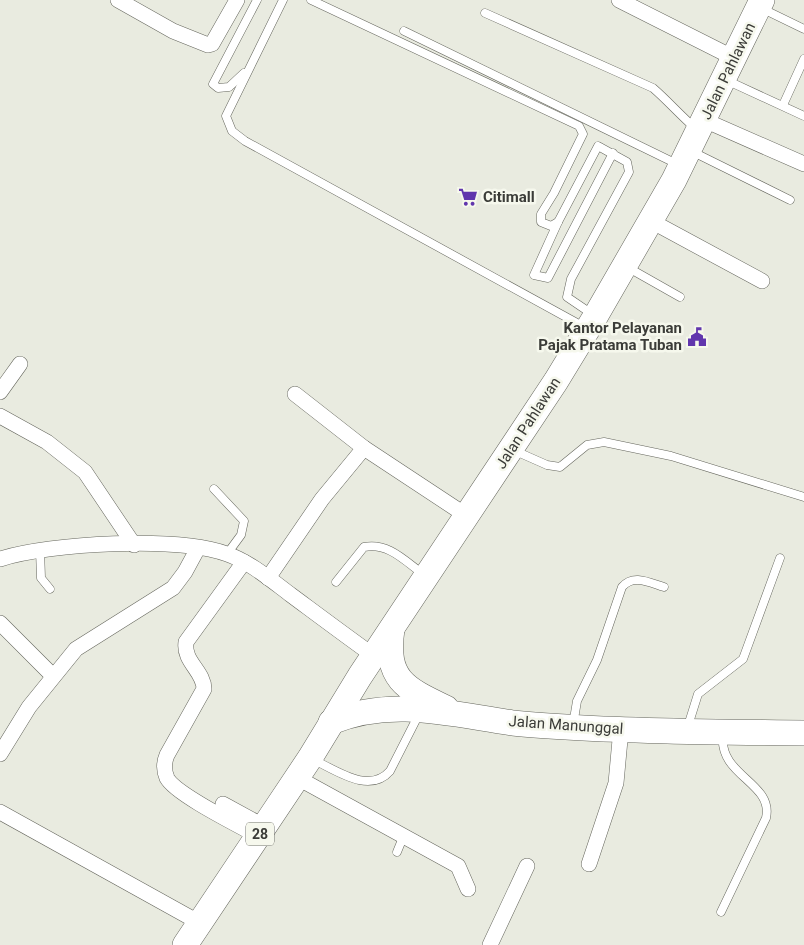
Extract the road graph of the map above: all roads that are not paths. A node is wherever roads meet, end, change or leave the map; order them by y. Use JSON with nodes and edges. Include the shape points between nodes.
{"nodes":[{"id":1,"x":118,"y":0,"type":"edge"},
{"id":2,"x":237,"y":0,"type":"edge"},
{"id":3,"x":257,"y":0,"type":"edge"},
{"id":4,"x":283,"y":0,"type":"edge"},
{"id":5,"x":311,"y":0,"type":"edge"},
{"id":6,"x":619,"y":0,"type":"edge"},
{"id":7,"x":760,"y":3,"type":"edge"},
{"id":8,"x":485,"y":13,"type":"dead end"},
{"id":9,"x":804,"y":29,"type":"edge"},
{"id":10,"x":404,"y":31,"type":"dead end"},
{"id":11,"x":804,"y":59,"type":"edge"},
{"id":12,"x":249,"y":68,"type":"junction"},
{"id":13,"x":729,"y":69,"type":"junction"},
{"id":14,"x":783,"y":105,"type":"junction"},
{"id":15,"x":804,"y":116,"type":"edge"},
{"id":16,"x":591,"y":122,"type":"junction"},
{"id":17,"x":583,"y":134,"type":"junction"},
{"id":18,"x":694,"y":142,"type":"junction"},
{"id":19,"x":613,"y":153,"type":"junction"},
{"id":20,"x":804,"y":164,"type":"edge"},
{"id":21,"x":790,"y":200,"type":"dead end"},
{"id":22,"x":651,"y":221,"type":"junction"},
{"id":23,"x":558,"y":222,"type":"junction"},
{"id":24,"x":626,"y":266,"type":"junction"},
{"id":25,"x":762,"y":280,"type":"dead end"},
{"id":26,"x":680,"y":297,"type":"dead end"},
{"id":27,"x":592,"y":323,"type":"junction"},
{"id":28,"x":20,"y":364,"type":"dead end"},
{"id":29,"x":0,"y":392,"type":"edge"},
{"id":30,"x":295,"y":394,"type":"dead end"},
{"id":31,"x":0,"y":416,"type":"edge"},
{"id":32,"x":364,"y":448,"type":"junction"},
{"id":33,"x":511,"y":450,"type":"junction"},
{"id":34,"x":804,"y":487,"type":"edge"},
{"id":35,"x":214,"y":489,"type":"dead end"},
{"id":36,"x":802,"y":496,"type":"edge"},
{"id":37,"x":467,"y":516,"type":"junction"},
{"id":38,"x":134,"y":545,"type":"junction"},
{"id":39,"x":198,"y":548,"type":"junction"},
{"id":40,"x":40,"y":550,"type":"junction"},
{"id":41,"x":227,"y":554,"type":"junction"},
{"id":42,"x":780,"y":558,"type":"dead end"},
{"id":43,"x":0,"y":559,"type":"edge"},
{"id":44,"x":244,"y":562,"type":"junction"},
{"id":45,"x":427,"y":576,"type":"junction"},
{"id":46,"x":268,"y":578,"type":"junction"},
{"id":47,"x":336,"y":582,"type":"dead end"},
{"id":48,"x":664,"y":587,"type":"dead end"},
{"id":49,"x":50,"y":589,"type":"dead end"},
{"id":50,"x":0,"y":623,"type":"edge"},
{"id":51,"x":392,"y":629,"type":"junction"},
{"id":52,"x":367,"y":666,"type":"junction"},
{"id":53,"x":53,"y":676,"type":"junction"},
{"id":54,"x":421,"y":710,"type":"junction"},
{"id":55,"x":462,"y":714,"type":"junction"},
{"id":56,"x":331,"y":722,"type":"junction"},
{"id":57,"x":572,"y":727,"type":"junction"},
{"id":58,"x":621,"y":729,"type":"junction"},
{"id":59,"x":687,"y":731,"type":"junction"},
{"id":60,"x":723,"y":732,"type":"junction"},
{"id":61,"x":804,"y":733,"type":"edge"},
{"id":62,"x":0,"y":754,"type":"edge"},
{"id":63,"x":303,"y":768,"type":"junction"},
{"id":64,"x":0,"y":812,"type":"edge"},
{"id":65,"x":262,"y":832,"type":"junction"},
{"id":66,"x":404,"y":835,"type":"junction"},
{"id":67,"x":396,"y":852,"type":"dead end"},
{"id":68,"x":589,"y":864,"type":"dead end"},
{"id":69,"x":527,"y":866,"type":"dead end"},
{"id":70,"x":468,"y":889,"type":"dead end"},
{"id":71,"x":721,"y":912,"type":"dead end"},
{"id":72,"x":200,"y":923,"type":"junction"},
{"id":73,"x":185,"y":945,"type":"edge"},
{"id":74,"x":490,"y":945,"type":"edge"}],
"edges":[{"from":1,"to":2,"type":"street","via":[[173,31],[208,45],[219,35]]},
{"from":3,"to":12,"type":"lane","via":[[213,84],[218,88],[230,86]]},
{"from":4,"to":12,"type":"lane"},
{"from":5,"to":17,"type":"lane","via":[[579,126]]},
{"from":6,"to":13,"type":"street"},
{"from":7,"to":9,"type":"lane"},
{"from":7,"to":13,"type":"highway","name":"Jalan Pahlawan","number":"28"},
{"from":8,"to":18,"type":"lane","via":[[653,88],[667,100]]},
{"from":10,"to":16,"type":"lane"},
{"from":11,"to":14,"type":"lane"},
{"from":12,"to":27,"type":"lane","via":[[226,116],[232,131],[245,141]]},
{"from":13,"to":14,"type":"lane"},
{"from":13,"to":18,"type":"highway","name":"Jalan Pahlawan","number":"28"},
{"from":14,"to":15,"type":"lane"},
{"from":16,"to":17,"type":"lane"},
{"from":16,"to":18,"type":"lane"},
{"from":17,"to":23,"type":"lane","via":[[542,214],[541,222],[548,226]]},
{"from":18,"to":20,"type":"street"},
{"from":18,"to":21,"type":"lane"},
{"from":18,"to":22,"type":"highway","name":"Jalan Pahlawan","number":"28"},
{"from":19,"to":23,"type":"lane","via":[[598,146]]},
{"from":19,"to":23,"type":"lane","via":[[548,278],[534,275]]},
{"from":19,"to":27,"type":"lane","via":[[627,162],[629,172],[571,279],[567,297]]},
{"from":22,"to":24,"type":"highway","name":"Jalan Pahlawan","number":"28"},
{"from":22,"to":25,"type":"street"},
{"from":24,"to":26,"type":"lane"},
{"from":24,"to":27,"type":"highway","name":"Jalan Pahlawan","number":"28"},
{"from":27,"to":33,"type":"highway","name":"Jalan Pahlawan","number":"28"},
{"from":28,"to":29,"type":"street"},
{"from":30,"to":32,"type":"street"},
{"from":31,"to":38,"type":"street","via":[[47,442],[85,472]]},
{"from":32,"to":37,"type":"street"},
{"from":32,"to":46,"type":"street","via":[[322,499]]},
{"from":33,"to":36,"type":"lane","via":[[560,467],[587,445],[604,442],[671,456]]},
{"from":33,"to":37,"type":"highway","name":"Jalan Pahlawan","number":"28"},
{"from":34,"to":36,"type":"lane"},
{"from":35,"to":41,"type":"lane","via":[[244,521],[242,535]]},
{"from":37,"to":45,"type":"highway","name":"Jalan Pahlawan","number":"28"},
{"from":38,"to":39,"type":"street"},
{"from":38,"to":40,"type":"street"},
{"from":39,"to":41,"type":"street"},
{"from":39,"to":53,"type":"street","via":[[173,588],[76,649]]},
{"from":40,"to":43,"type":"street"},
{"from":40,"to":49,"type":"lane","via":[[41,578]]},
{"from":41,"to":44,"type":"street"},
{"from":42,"to":59,"type":"lane","via":[[743,660],[698,694]]},
{"from":44,"to":46,"type":"street"},
{"from":44,"to":65,"type":"street","via":[[186,642],[186,654],[202,679],[204,689],[167,755],[165,766],[171,783],[186,795]]},
{"from":45,"to":47,"type":"lane","via":[[385,547],[371,545],[364,546]]},
{"from":45,"to":51,"type":"highway","name":"Jalan Pahlawan","number":"28"},
{"from":46,"to":52,"type":"street"},
{"from":48,"to":57,"type":"lane","via":[[634,579],[622,587],[600,654],[577,701]]},
{"from":50,"to":53,"type":"street"},
{"from":51,"to":52,"type":"highway","name":"Jalan Pahlawan","number":"28"},
{"from":51,"to":55,"type":"highway","via":[[389,650],[398,678],[435,703]]},
{"from":52,"to":56,"type":"highway","number":"28"},
{"from":53,"to":62,"type":"street"},
{"from":54,"to":55,"type":"highway","name":"Jalan Manunggal"},
{"from":54,"to":56,"type":"highway","name":"Jalan Manunggal","via":[[371,709]]},
{"from":54,"to":63,"type":"lane","via":[[383,779],[361,781]]},
{"from":55,"to":57,"type":"highway","name":"Jalan Manunggal","via":[[515,723]]},
{"from":56,"to":63,"type":"highway","number":"28"},
{"from":57,"to":58,"type":"highway","name":"Jalan Manunggal"},
{"from":58,"to":59,"type":"highway","name":"Jalan Manunggal"},
{"from":58,"to":68,"type":"street","via":[[616,783]]},
{"from":59,"to":60,"type":"highway","name":"Jalan Manunggal"},
{"from":60,"to":61,"type":"highway","name":"Jalan Manunggal"},
{"from":60,"to":71,"type":"lane","via":[[725,757],[764,798],[768,811]]},
{"from":63,"to":65,"type":"highway","number":"28"},
{"from":63,"to":66,"type":"street"},
{"from":64,"to":72,"type":"street"},
{"from":65,"to":72,"type":"highway","number":"28"},
{"from":66,"to":67,"type":"lane"},
{"from":66,"to":70,"type":"street","via":[[458,866]]},
{"from":69,"to":74,"type":"street"},
{"from":72,"to":73,"type":"highway","number":"28"}]}
